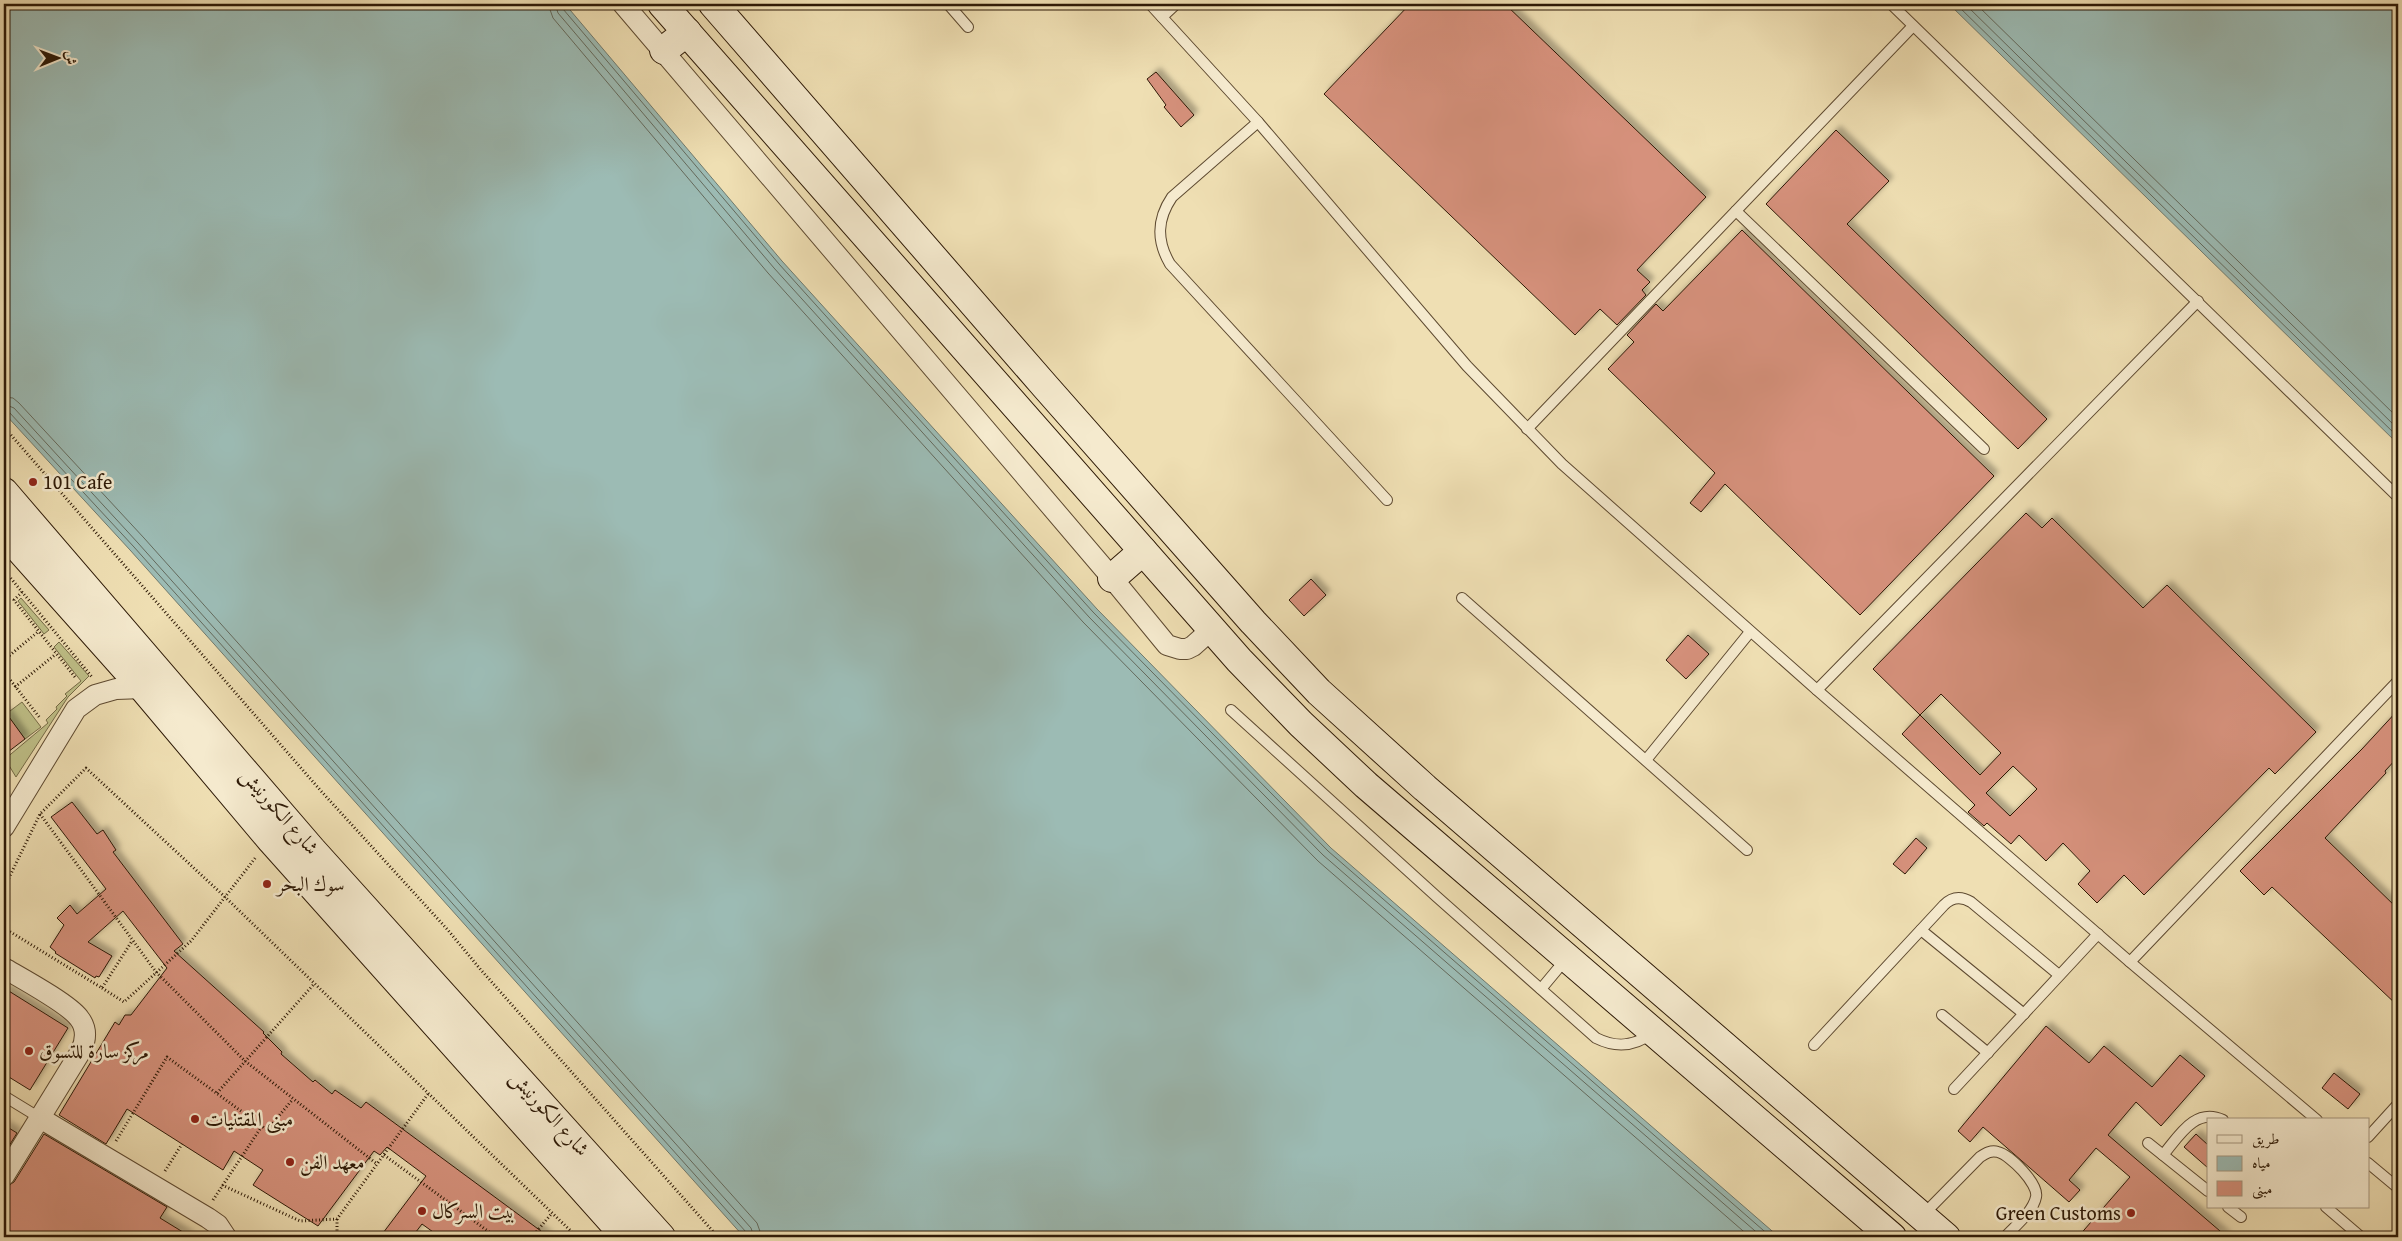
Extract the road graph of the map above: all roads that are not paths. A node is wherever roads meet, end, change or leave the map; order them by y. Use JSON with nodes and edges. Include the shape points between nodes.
{"nodes":[{"id":1,"x":623,"y":4,"type":"edge"},
{"id":2,"x":662,"y":4,"type":"edge"},
{"id":3,"x":713,"y":4,"type":"edge"},
{"id":4,"x":948,"y":4,"type":"edge"},
{"id":5,"x":1150,"y":4,"type":"edge"},
{"id":6,"x":1176,"y":4,"type":"edge"},
{"id":7,"x":1891,"y":4,"type":"edge"},
{"id":8,"x":1162,"y":18,"type":"junction"},
{"id":9,"x":1913,"y":26,"type":"junction"},
{"id":10,"x":968,"y":27,"type":"dead end"},
{"id":11,"x":687,"y":32,"type":"junction"},
{"id":12,"x":664,"y":50,"type":"junction"},
{"id":13,"x":1258,"y":122,"type":"junction"},
{"id":14,"x":1736,"y":211,"type":"junction"},
{"id":15,"x":2198,"y":301,"type":"junction"},
{"id":16,"x":1527,"y":429,"type":"junction"},
{"id":17,"x":1984,"y":450,"type":"dead end"},
{"id":18,"x":4,"y":492,"type":"edge"},
{"id":19,"x":2398,"y":497,"type":"edge"},
{"id":20,"x":1387,"y":500,"type":"dead end"},
{"id":21,"x":4,"y":532,"type":"edge"},
{"id":22,"x":1143,"y":551,"type":"junction"},
{"id":23,"x":1112,"y":578,"type":"junction"},
{"id":24,"x":1462,"y":598,"type":"dead end"},
{"id":25,"x":1212,"y":629,"type":"junction"},
{"id":26,"x":1750,"y":632,"type":"junction"},
{"id":27,"x":2398,"y":681,"type":"edge"},
{"id":28,"x":143,"y":688,"type":"junction"},
{"id":29,"x":1817,"y":690,"type":"junction"},
{"id":30,"x":1231,"y":710,"type":"dead end"},
{"id":31,"x":1646,"y":760,"type":"junction"},
{"id":32,"x":4,"y":827,"type":"edge"},
{"id":33,"x":1747,"y":850,"type":"dead end"},
{"id":34,"x":1921,"y":930,"type":"junction"},
{"id":35,"x":2098,"y":934,"type":"junction"},
{"id":36,"x":1567,"y":957,"type":"junction"},
{"id":37,"x":2130,"y":962,"type":"junction"},
{"id":38,"x":4,"y":968,"type":"edge"},
{"id":39,"x":2059,"y":975,"type":"junction"},
{"id":40,"x":1541,"y":989,"type":"junction"},
{"id":41,"x":2024,"y":1014,"type":"junction"},
{"id":42,"x":1942,"y":1015,"type":"dead end"},
{"id":43,"x":1653,"y":1032,"type":"junction"},
{"id":44,"x":1814,"y":1045,"type":"dead end"},
{"id":45,"x":1988,"y":1053,"type":"junction"},
{"id":46,"x":1954,"y":1089,"type":"dead end"},
{"id":47,"x":4,"y":1096,"type":"edge"},
{"id":48,"x":2398,"y":1104,"type":"edge"},
{"id":49,"x":40,"y":1118,"type":"junction"},
{"id":50,"x":2215,"y":1118,"type":"edge"},
{"id":51,"x":2315,"y":1118,"type":"edge"},
{"id":52,"x":2370,"y":1135,"type":"edge"},
{"id":53,"x":2148,"y":1143,"type":"dead end"},
{"id":54,"x":2163,"y":1155,"type":"junction"},
{"id":55,"x":2370,"y":1165,"type":"edge"},
{"id":56,"x":4,"y":1176,"type":"edge"},
{"id":57,"x":2398,"y":1188,"type":"edge"},
{"id":58,"x":2207,"y":1190,"type":"edge"},
{"id":59,"x":2229,"y":1208,"type":"edge"},
{"id":60,"x":2327,"y":1208,"type":"edge"},
{"id":61,"x":1921,"y":1216,"type":"junction"},
{"id":62,"x":2241,"y":1217,"type":"dead end"},
{"id":63,"x":226,"y":1237,"type":"edge"},
{"id":64,"x":626,"y":1237,"type":"edge"},
{"id":65,"x":662,"y":1237,"type":"edge"},
{"id":66,"x":1892,"y":1237,"type":"edge"},
{"id":67,"x":1946,"y":1237,"type":"edge"},
{"id":68,"x":2005,"y":1237,"type":"edge"},
{"id":69,"x":2361,"y":1237,"type":"edge"}],
"edges":[{"from":1,"to":12,"type":"street"},
{"from":2,"to":11,"type":"street"},
{"from":3,"to":61,"type":"street","via":[[1051,393],[1319,692],[1425,788]]},
{"from":4,"to":10,"type":"lane"},
{"from":5,"to":8,"type":"lane"},
{"from":6,"to":8,"type":"lane"},
{"from":7,"to":9,"type":"lane"},
{"from":8,"to":13,"type":"lane"},
{"from":9,"to":14,"type":"lane"},
{"from":9,"to":15,"type":"lane"},
{"from":11,"to":12,"type":"street"},
{"from":11,"to":22,"type":"street"},
{"from":12,"to":23,"type":"street"},
{"from":13,"to":16,"type":"lane","via":[[1438,333]]},
{"from":13,"to":20,"type":"lane","via":[[1172,197],[1165,207],[1159,230],[1164,253],[1170,264]]},
{"from":14,"to":16,"type":"lane"},
{"from":14,"to":17,"type":"lane"},
{"from":15,"to":19,"type":"lane"},
{"from":15,"to":29,"type":"lane"},
{"from":16,"to":26,"type":"lane","via":[[1605,504]]},
{"from":18,"to":65,"type":"street","name":"شارع الكورنيش","via":[[312,850]]},
{"from":21,"to":28,"type":"street","name":"شارع الكورنيش"},
{"from":22,"to":23,"type":"street"},
{"from":22,"to":25,"type":"street"},
{"from":23,"to":25,"type":"street","via":[[1167,645],[1187,649]]},
{"from":24,"to":31,"type":"lane"},
{"from":25,"to":36,"type":"street","via":[[1269,692],[1333,755]]},
{"from":26,"to":29,"type":"lane"},
{"from":26,"to":31,"type":"lane"},
{"from":27,"to":37,"type":"lane"},
{"from":28,"to":32,"type":"street","via":[[116,689],[95,695],[76,709]]},
{"from":28,"to":64,"type":"street","name":"شارع الكورنيش","via":[[271,840]]},
{"from":29,"to":35,"type":"lane"},
{"from":30,"to":40,"type":"lane"},
{"from":31,"to":33,"type":"lane"},
{"from":34,"to":39,"type":"lane","via":[[1948,900],[1960,897]]},
{"from":34,"to":41,"type":"lane"},
{"from":34,"to":44,"type":"lane"},
{"from":35,"to":37,"type":"lane"},
{"from":35,"to":39,"type":"lane"},
{"from":36,"to":40,"type":"lane"},
{"from":36,"to":43,"type":"street"},
{"from":37,"to":51,"type":"lane"},
{"from":38,"to":49,"type":"street","via":[[74,1012],[84,1026],[85,1043]]},
{"from":39,"to":41,"type":"lane"},
{"from":40,"to":43,"type":"lane","via":[[1596,1038],[1607,1043],[1619,1046],[1632,1044]]},
{"from":41,"to":45,"type":"lane"},
{"from":42,"to":45,"type":"lane"},
{"from":43,"to":66,"type":"street"},
{"from":45,"to":46,"type":"lane"},
{"from":47,"to":49,"type":"lane"},
{"from":48,"to":52,"type":"lane"},
{"from":49,"to":56,"type":"street"},
{"from":49,"to":63,"type":"street","via":[[218,1225]]},
{"from":50,"to":54,"type":"lane","via":[[2207,1116],[2194,1120]]},
{"from":53,"to":54,"type":"lane"},
{"from":54,"to":58,"type":"lane"},
{"from":55,"to":57,"type":"lane"},
{"from":59,"to":62,"type":"lane"},
{"from":60,"to":69,"type":"lane"},
{"from":61,"to":67,"type":"street"},
{"from":61,"to":68,"type":"lane","via":[[1980,1157],[1997,1151],[2031,1180],[2037,1194],[2034,1204]]}]}
